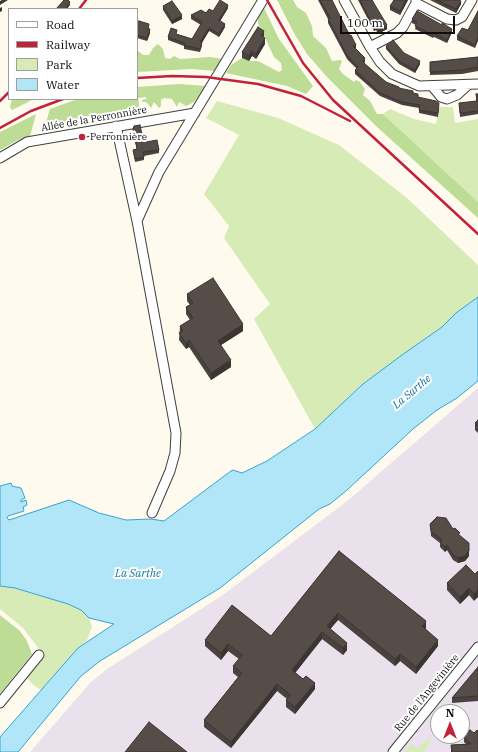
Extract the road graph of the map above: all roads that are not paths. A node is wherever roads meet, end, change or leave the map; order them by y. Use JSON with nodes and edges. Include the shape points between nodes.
{"nodes":[{"id":1,"x":263,"y":0,"type":"edge"},
{"id":2,"x":344,"y":0,"type":"edge"},
{"id":3,"x":472,"y":0,"type":"edge"},
{"id":4,"x":416,"y":2,"type":"edge"},
{"id":5,"x":478,"y":2,"type":"edge"},
{"id":6,"x":370,"y":47,"type":"junction"},
{"id":7,"x":478,"y":84,"type":"edge"},
{"id":8,"x":468,"y":85,"type":"junction"},
{"id":9,"x":432,"y":86,"type":"junction"},
{"id":10,"x":195,"y":113,"type":"junction"},
{"id":11,"x":116,"y":126,"type":"junction"},
{"id":12,"x":0,"y":158,"type":"edge"},
{"id":13,"x":137,"y":221,"type":"junction"},
{"id":14,"x":152,"y":513,"type":"dead end"},
{"id":15,"x":478,"y":647,"type":"edge"},
{"id":16,"x":39,"y":655,"type":"dead end"},
{"id":17,"x":0,"y":703,"type":"edge"},
{"id":18,"x":393,"y":752,"type":"edge"}],
"edges":[{"from":1,"to":10,"type":"street"},
{"from":2,"to":6,"type":"street"},
{"from":3,"to":4,"type":"street","via":[[462,17],[456,20],[447,19]]},
{"from":3,"to":5,"type":"street"},
{"from":4,"to":6,"type":"street","via":[[397,33]]},
{"from":6,"to":9,"type":"street","via":[[392,74],[412,84]]},
{"from":7,"to":8,"type":"street"},
{"from":8,"to":9,"type":"street","via":[[458,83]]},
{"from":8,"to":9,"type":"street","via":[[457,95],[447,99],[441,97]]},
{"from":10,"to":11,"type":"street","name":"Allée de la Perronnière"},
{"from":10,"to":13,"type":"street","via":[[159,172]]},
{"from":11,"to":12,"type":"street","name":"Allée de la Perronnière","via":[[27,142]]},
{"from":11,"to":13,"type":"street"},
{"from":13,"to":14,"type":"street","via":[[176,433],[174,459]]},
{"from":15,"to":18,"type":"street","name":"Rue de l'Angevinière"},
{"from":16,"to":17,"type":"street"}]}
